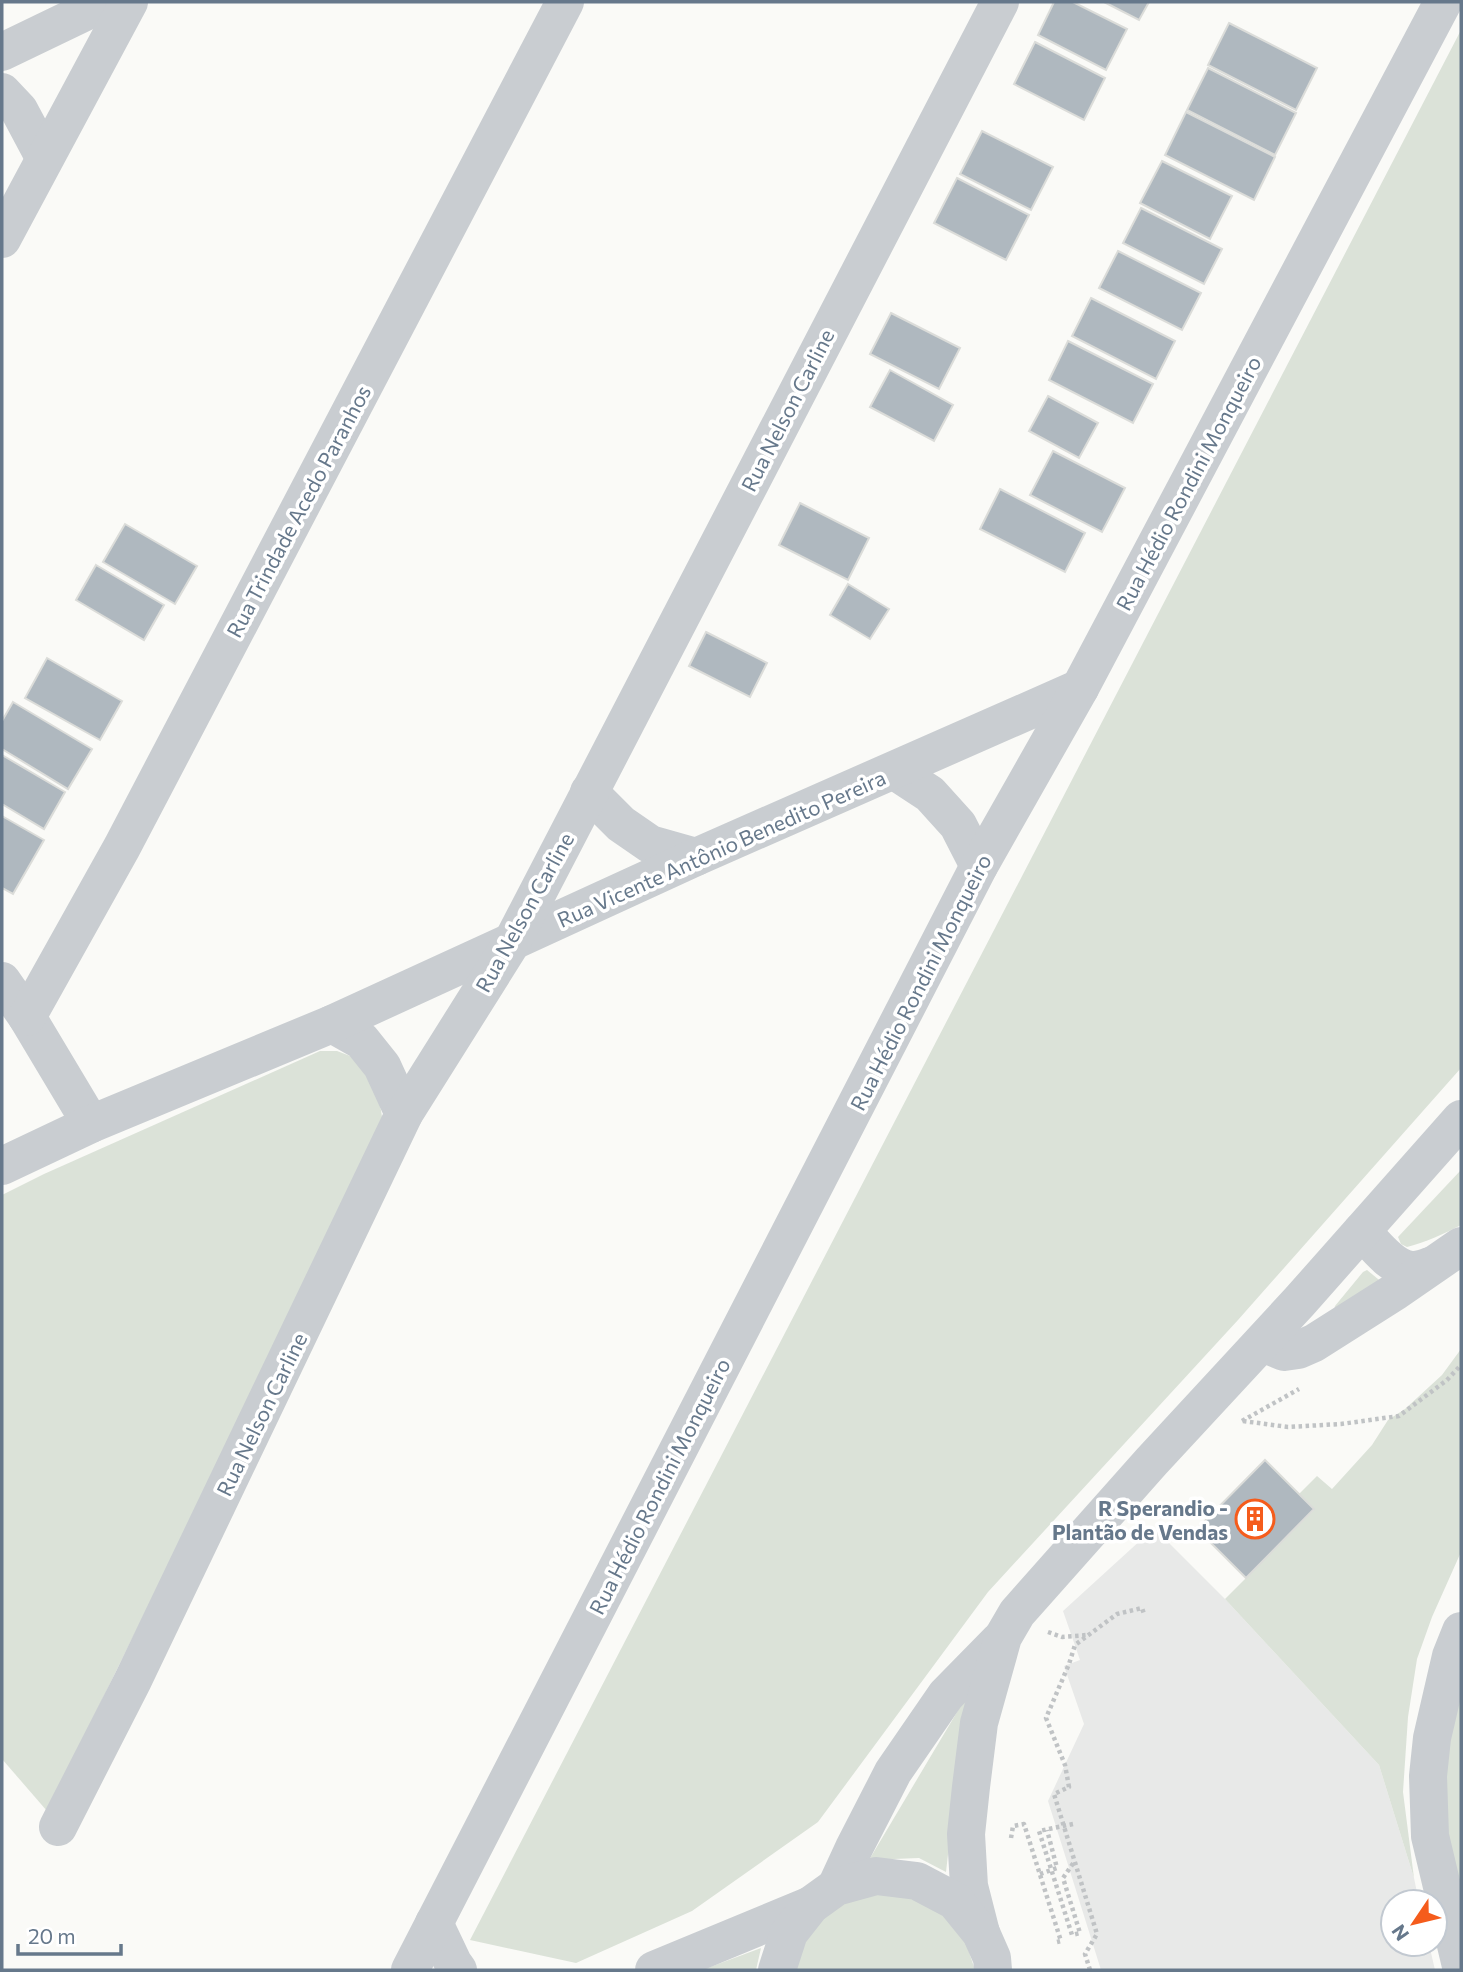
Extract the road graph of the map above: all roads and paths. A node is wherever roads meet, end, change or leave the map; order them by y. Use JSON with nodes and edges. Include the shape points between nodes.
{"nodes":[{"id":1,"x":106,"y":2,"type":"edge"},
{"id":2,"x":129,"y":2,"type":"edge"},
{"id":3,"x":565,"y":2,"type":"edge"},
{"id":4,"x":1000,"y":2,"type":"edge"},
{"id":5,"x":1443,"y":2,"type":"edge"},
{"id":6,"x":2,"y":52,"type":"edge"},
{"id":7,"x":2,"y":92,"type":"edge"},
{"id":8,"x":44,"y":158,"type":"junction"},
{"id":9,"x":2,"y":239,"type":"edge"},
{"id":10,"x":1080,"y":688,"type":"junction"},
{"id":11,"x":895,"y":771,"type":"junction"},
{"id":12,"x":589,"y":792,"type":"junction"},
{"id":13,"x":696,"y":857,"type":"junction"},
{"id":14,"x":979,"y":866,"type":"junction"},
{"id":15,"x":512,"y":942,"type":"junction"},
{"id":16,"x":2,"y":981,"type":"edge"},
{"id":17,"x":27,"y":1017,"type":"junction"},
{"id":18,"x":331,"y":1024,"type":"junction"},
{"id":19,"x":404,"y":1114,"type":"junction"},
{"id":20,"x":1461,"y":1119,"type":"edge"},
{"id":21,"x":91,"y":1124,"type":"junction"},
{"id":22,"x":2,"y":1166,"type":"edge"},
{"id":23,"x":1362,"y":1231,"type":"junction"},
{"id":24,"x":1461,"y":1246,"type":"edge"},
{"id":25,"x":1430,"y":1266,"type":"junction"},
{"id":26,"x":1262,"y":1343,"type":"junction"},
{"id":27,"x":1461,"y":1365,"type":"edge"},
{"id":28,"x":1242,"y":1421,"type":"dead end"},
{"id":29,"x":1144,"y":1614,"type":"dead end"},
{"id":30,"x":1040,"y":1630,"type":"dead end"},
{"id":31,"x":1461,"y":1631,"type":"edge"},
{"id":32,"x":1091,"y":1634,"type":"junction"},
{"id":33,"x":1003,"y":1637,"type":"junction"},
{"id":34,"x":1073,"y":1824,"type":"dead end"},
{"id":35,"x":1064,"y":1826,"type":"junction"},
{"id":36,"x":58,"y":1827,"type":"dead end"},
{"id":37,"x":1011,"y":1838,"type":"dead end"},
{"id":38,"x":1074,"y":1861,"type":"junction"},
{"id":39,"x":1051,"y":1871,"type":"junction"},
{"id":40,"x":1040,"y":1874,"type":"junction"},
{"id":41,"x":823,"y":1896,"type":"junction"},
{"id":42,"x":433,"y":1923,"type":"junction"},
{"id":43,"x":981,"y":1933,"type":"junction"},
{"id":44,"x":1057,"y":1942,"type":"dead end"},
{"id":45,"x":1461,"y":1966,"type":"edge"},
{"id":46,"x":410,"y":1970,"type":"edge"},
{"id":47,"x":458,"y":1970,"type":"edge"},
{"id":48,"x":654,"y":1970,"type":"edge"},
{"id":49,"x":777,"y":1970,"type":"edge"},
{"id":50,"x":993,"y":1970,"type":"edge"},
{"id":51,"x":1090,"y":1970,"type":"edge"}],
"edges":[{"from":1,"to":6,"type":"street"},
{"from":2,"to":8,"type":"street"},
{"from":3,"to":17,"type":"street","name":"Rua Trindade Acedo Paranhos","via":[[122,847]]},
{"from":4,"to":12,"type":"street","name":"Rua Nelson Carline"},
{"from":5,"to":10,"type":"street","name":"Rua Hédio Rondini Monqueiro"},
{"from":7,"to":8,"type":"street","via":[[19,110]]},
{"from":8,"to":9,"type":"street"},
{"from":10,"to":11,"type":"street","name":"Rua Vicente Antônio Benedito Pereira"},
{"from":10,"to":14,"type":"street","name":"Rua Hédio Rondini Monqueiro"},
{"from":11,"to":13,"type":"street","name":"Rua Vicente Antônio Benedito Pereira"},
{"from":11,"to":14,"type":"street","via":[[930,794],[958,825]]},
{"from":12,"to":13,"type":"street","via":[[621,824],[650,844]]},
{"from":12,"to":15,"type":"street","name":"Rua Nelson Carline"},
{"from":13,"to":15,"type":"street","name":"Rua Vicente Antônio Benedito Pereira"},
{"from":14,"to":42,"type":"street","name":"Rua Hédio Rondini Monqueiro"},
{"from":15,"to":18,"type":"street","name":"Rua Vicente Antônio Benedito Pereira"},
{"from":15,"to":19,"type":"street","name":"Rua Nelson Carline"},
{"from":16,"to":17,"type":"street"},
{"from":17,"to":21,"type":"street"},
{"from":18,"to":19,"type":"street","via":[[362,1041],[382,1066]]},
{"from":18,"to":21,"type":"street","name":"Rua Vicente Antônio Benedito Pereira"},
{"from":19,"to":36,"type":"street","name":"Rua Nelson Carline"},
{"from":20,"to":23,"type":"street"},
{"from":21,"to":22,"type":"street","name":"Rua Vicente Antônio Benedito Pereira"},
{"from":23,"to":25,"type":"street","via":[[1400,1267]]},
{"from":23,"to":26,"type":"street"},
{"from":24,"to":25,"type":"street"},
{"from":25,"to":26,"type":"street","via":[[1329,1335],[1298,1350],[1284,1352]]},
{"from":26,"to":33,"type":"street","via":[[1024,1605]]},
{"from":27,"to":28,"type":"path","via":[[1399,1416],[1288,1426]]},
{"from":29,"to":32,"type":"path","via":[[1142,1608],[1117,1614]]},
{"from":30,"to":32,"type":"path","via":[[1062,1637]]},
{"from":31,"to":45,"type":"street","via":[[1432,1738],[1428,1776],[1430,1836]]},
{"from":32,"to":35,"type":"path","via":[[1075,1645],[1046,1718],[1069,1787],[1054,1794]]},
{"from":33,"to":41,"type":"street","via":[[946,1695],[893,1772]]},
{"from":33,"to":43,"type":"street","via":[[979,1723],[966,1834],[969,1885]]},
{"from":34,"to":35,"type":"path"},
{"from":35,"to":38,"type":"path"},
{"from":35,"to":39,"type":"path","via":[[1047,1830],[1057,1868]]},
{"from":37,"to":40,"type":"path","via":[[1013,1826],[1024,1824]]},
{"from":38,"to":39,"type":"path","via":[[1063,1878],[1080,1933],[1072,1935]]},
{"from":38,"to":51,"type":"path","via":[[1097,1934],[1085,1954]]},
{"from":39,"to":40,"type":"path"},
{"from":40,"to":44,"type":"path","via":[[1060,1938]]},
{"from":41,"to":43,"type":"street","via":[[876,1876],[917,1881],[955,1901]]},
{"from":41,"to":48,"type":"street"},
{"from":41,"to":49,"type":"street","via":[[789,1933]]},
{"from":42,"to":46,"type":"street","name":"Rua Hédio Rondini Monqueiro"},
{"from":42,"to":47,"type":"street"},
{"from":43,"to":50,"type":"street"}]}
